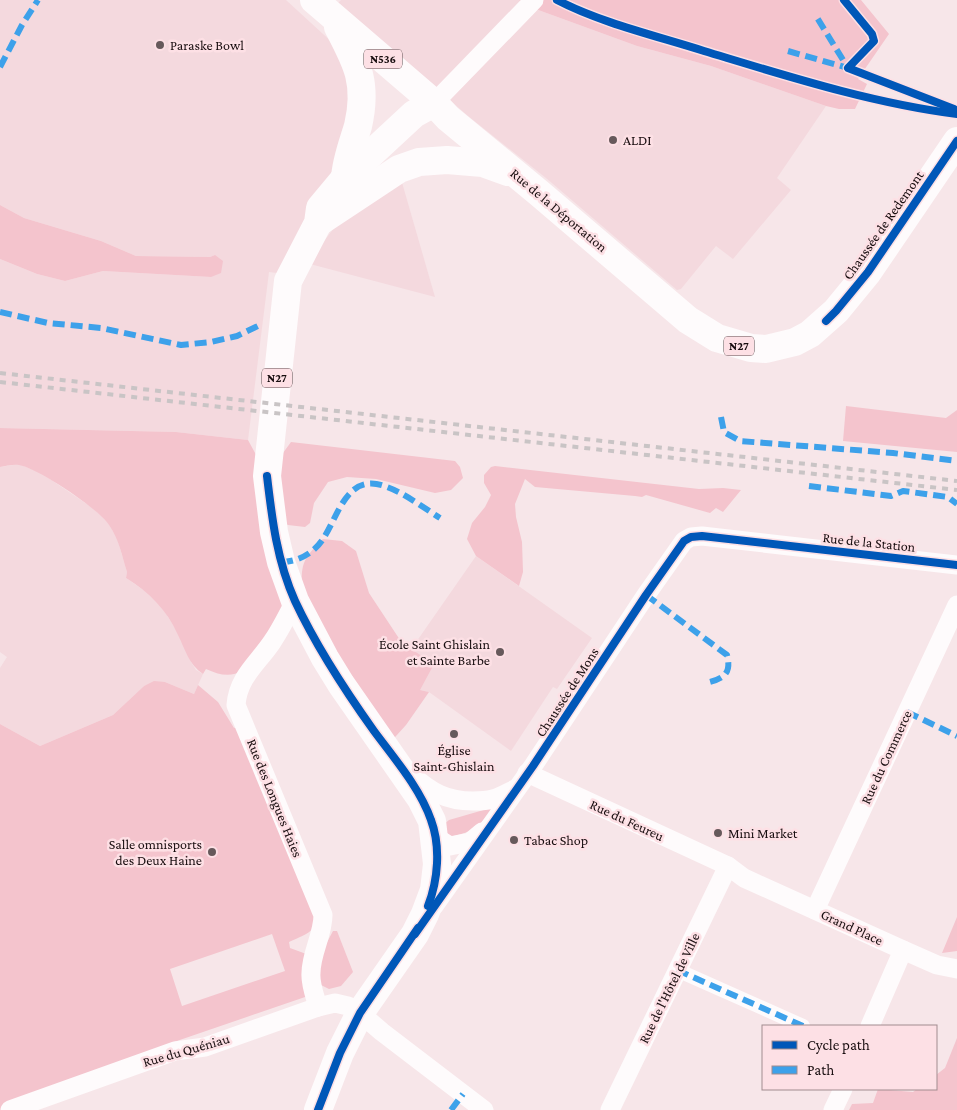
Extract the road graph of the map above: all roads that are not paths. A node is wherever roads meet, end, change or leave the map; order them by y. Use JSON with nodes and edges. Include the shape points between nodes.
{"nodes":[{"id":1,"x":531,"y":3,"type":"edge"},
{"id":2,"x":323,"y":8,"type":"edge"},
{"id":3,"x":434,"y":103,"type":"junction"},
{"id":4,"x":954,"y":151,"type":"edge"},
{"id":5,"x":517,"y":175,"type":"junction"},
{"id":6,"x":345,"y":178,"type":"junction"},
{"id":7,"x":345,"y":205,"type":"junction"},
{"id":8,"x":318,"y":223,"type":"junction"},
{"id":9,"x":826,"y":321,"type":"joint"},
{"id":10,"x":778,"y":544,"type":"joint"},
{"id":11,"x":957,"y":565,"type":"edge"},
{"id":12,"x":295,"y":601,"type":"junction"},
{"id":13,"x":957,"y":605,"type":"edge"},
{"id":14,"x":397,"y":763,"type":"junction"},
{"id":15,"x":527,"y":773,"type":"junction"},
{"id":16,"x":516,"y":789,"type":"junction"},
{"id":17,"x":493,"y":799,"type":"junction"},
{"id":18,"x":489,"y":827,"type":"junction"},
{"id":19,"x":433,"y":829,"type":"junction"},
{"id":20,"x":728,"y":866,"type":"junction"},
{"id":21,"x":815,"y":910,"type":"junction"},
{"id":22,"x":415,"y":934,"type":"junction"},
{"id":23,"x":902,"y":950,"type":"junction"},
{"id":24,"x":957,"y":969,"type":"edge"},
{"id":25,"x":677,"y":970,"type":"junction"},
{"id":26,"x":326,"y":1005,"type":"junction"},
{"id":27,"x":360,"y":1013,"type":"junction"},
{"id":28,"x":801,"y":1025,"type":"edge"},
{"id":29,"x":870,"y":1025,"type":"edge"},
{"id":30,"x":843,"y":1090,"type":"edge"},
{"id":31,"x":10,"y":1110,"type":"edge"},
{"id":32,"x":318,"y":1110,"type":"edge"},
{"id":33,"x":484,"y":1110,"type":"edge"},
{"id":34,"x":610,"y":1110,"type":"edge"},
{"id":35,"x":833,"y":1110,"type":"edge"}],
"edges":[{"from":1,"to":3,"type":"street"},
{"from":2,"to":3,"type":"main road","name":"Rue de la Déportation","number":"N536"},
{"from":2,"to":6,"type":"main road","name":"Chaussée de Mons","via":[[358,66],[362,85],[358,124]]},
{"from":3,"to":5,"type":"main road","name":"Rue de la Déportation","number":"N27"},
{"from":3,"to":6,"type":"main road","name":"Chaussée de Mons","via":[[414,114]]},
{"from":3,"to":7,"type":"main road","name":"Chaussée de Mons","via":[[426,126]]},
{"from":4,"to":9,"type":"main road","name":"Chaussée de Redemont","number":"N27","via":[[868,272]]},
{"from":5,"to":7,"type":"main road","name":"Chaussée de Mons","number":"N27","via":[[483,164],[447,160],[419,162],[399,169]]},
{"from":5,"to":9,"type":"main road","name":"Rue de la Déportation","number":"N27","via":[[688,320],[717,338],[750,348],[780,347],[810,334]]},
{"from":6,"to":8,"type":"main road","name":"Chaussée de Mons","via":[[320,208]]},
{"from":7,"to":8,"type":"main road","name":"Chaussée de Mons"},
{"from":8,"to":12,"type":"main road","name":"Chaussée de Mons","number":"N27","via":[[288,281],[267,476],[274,532]]},
{"from":10,"to":11,"type":"street","name":"Rue de la Station"},
{"from":10,"to":15,"type":"street","name":"Chaussée de Mons","via":[[702,536],[691,537],[684,542]]},
{"from":12,"to":14,"type":"main road","name":"Chaussée de Mons","number":"N27","via":[[341,684]]},
{"from":12,"to":26,"type":"street","name":"Rue des Longues Haies","via":[[272,642],[242,682],[236,704],[323,915],[310,974]]},
{"from":13,"to":21,"type":"street","name":"Rue du Commerce"},
{"from":14,"to":17,"type":"street","name":"Chaussée de Mons","via":[[425,787],[448,798],[470,801]]},
{"from":14,"to":19,"type":"main road","name":"Chaussée de Mons","number":"N27","via":[[421,799]]},
{"from":15,"to":16,"type":"street","name":"Chaussée de Mons"},
{"from":15,"to":20,"type":"street","name":"Rue du Feureu"},
{"from":16,"to":17,"type":"street","name":"Chaussée de Mons"},
{"from":16,"to":18,"type":"street","name":"Chaussée de Mons"},
{"from":17,"to":19,"type":"street","name":"Chaussée de Mons","via":[[439,814]]},
{"from":18,"to":19,"type":"street","via":[[470,842],[450,846]]},
{"from":18,"to":22,"type":"street","name":"Chaussée de Mons"},
{"from":19,"to":22,"type":"main road","name":"Chaussée de Mons","number":"N27","via":[[437,864],[434,890]]},
{"from":20,"to":21,"type":"street","name":"Grand Place","via":[[744,878]]},
{"from":20,"to":25,"type":"street","name":"Rue de l'Hôtel de Ville"},
{"from":21,"to":23,"type":"street","name":"Grand Place"},
{"from":22,"to":27,"type":"main road","name":"Chaussée de Mons","number":"N27"},
{"from":23,"to":24,"type":"street","name":"Grand Place","via":[[937,965]]},
{"from":23,"to":29,"type":"street"},
{"from":25,"to":28,"type":"street"},
{"from":25,"to":34,"type":"street","name":"Rue de l'Hôtel de Ville"},
{"from":26,"to":27,"type":"street","via":[[348,1006]]},
{"from":26,"to":31,"type":"street","name":"Rue du Quéniau","via":[[205,1047],[175,1050]]},
{"from":27,"to":32,"type":"main road","name":"Chaussée de Mons","number":"N27"},
{"from":27,"to":33,"type":"street"},
{"from":30,"to":35,"type":"street"}]}
